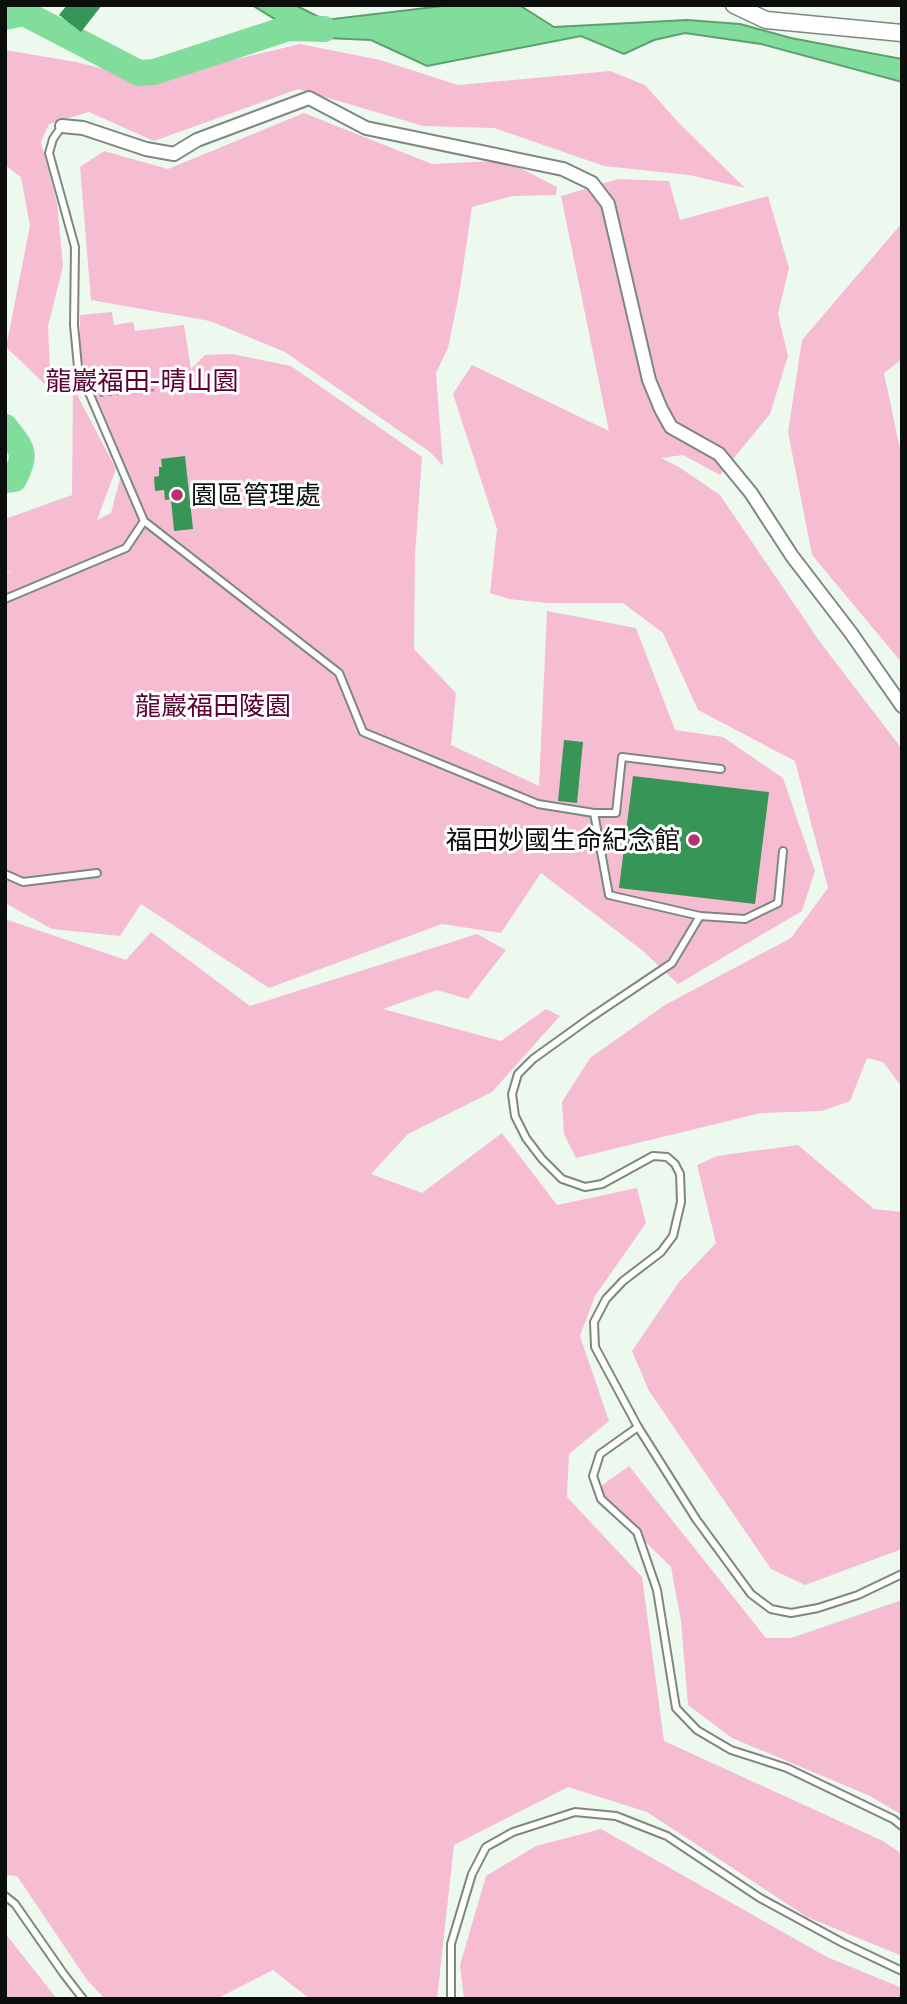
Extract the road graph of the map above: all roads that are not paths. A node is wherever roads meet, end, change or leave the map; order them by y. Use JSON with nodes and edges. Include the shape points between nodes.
{"nodes":[{"id":1,"x":734,"y":5,"type":"edge"},
{"id":2,"x":902,"y":33,"type":"edge"},
{"id":3,"x":62,"y":126,"type":"joint"},
{"id":4,"x":144,"y":521,"type":"junction"},
{"id":5,"x":5,"y":599,"type":"edge"},
{"id":6,"x":902,"y":706,"type":"edge"},
{"id":7,"x":722,"y":769,"type":"dead end"},
{"id":8,"x":594,"y":813,"type":"junction"},
{"id":9,"x":783,"y":851,"type":"dead end"},
{"id":10,"x":5,"y":873,"type":"edge"},
{"id":11,"x":97,"y":873,"type":"dead end"},
{"id":12,"x":700,"y":916,"type":"junction"},
{"id":13,"x":638,"y":1427,"type":"junction"},
{"id":14,"x":902,"y":1574,"type":"edge"},
{"id":15,"x":902,"y":1826,"type":"edge"},
{"id":16,"x":5,"y":1896,"type":"edge"},
{"id":17,"x":902,"y":1971,"type":"edge"},
{"id":18,"x":83,"y":1999,"type":"edge"},
{"id":19,"x":451,"y":1999,"type":"edge"}],
"edges":[{"from":1,"to":2,"type":"street","via":[[766,20]]},
{"from":3,"to":4,"type":"lane","via":[[50,153],[75,247],[78,368]]},
{"from":3,"to":6,"type":"street","via":[[174,154],[197,140],[309,97],[366,128],[563,169],[592,183],[608,205],[649,380],[671,427],[719,454]]},
{"from":4,"to":5,"type":"lane","via":[[126,548]]},
{"from":4,"to":8,"type":"lane","via":[[339,673],[363,732],[538,804]]},
{"from":7,"to":8,"type":"lane","via":[[622,757],[616,813]]},
{"from":8,"to":12,"type":"lane","via":[[609,895]]},
{"from":9,"to":12,"type":"lane","via":[[778,903],[745,919]]},
{"from":10,"to":11,"type":"lane","via":[[23,882]]},
{"from":12,"to":13,"type":"lane","via":[[672,963],[533,1059],[518,1074],[512,1094],[515,1116],[526,1138],[562,1179],[585,1187],[602,1184],[653,1156],[667,1157],[680,1174],[681,1202],[673,1236],[606,1299],[594,1322],[595,1347]]},
{"from":13,"to":14,"type":"lane","via":[[736,1575],[771,1609],[791,1613],[818,1608]]},
{"from":13,"to":15,"type":"lane","via":[[600,1454],[593,1476],[601,1500],[637,1532],[657,1590],[676,1708],[697,1730],[731,1750],[787,1768]]},
{"from":16,"to":18,"type":"lane"},
{"from":17,"to":19,"type":"lane","via":[[760,1898],[667,1836],[616,1816],[575,1812],[513,1832],[486,1847],[472,1874],[451,1944]]}]}
